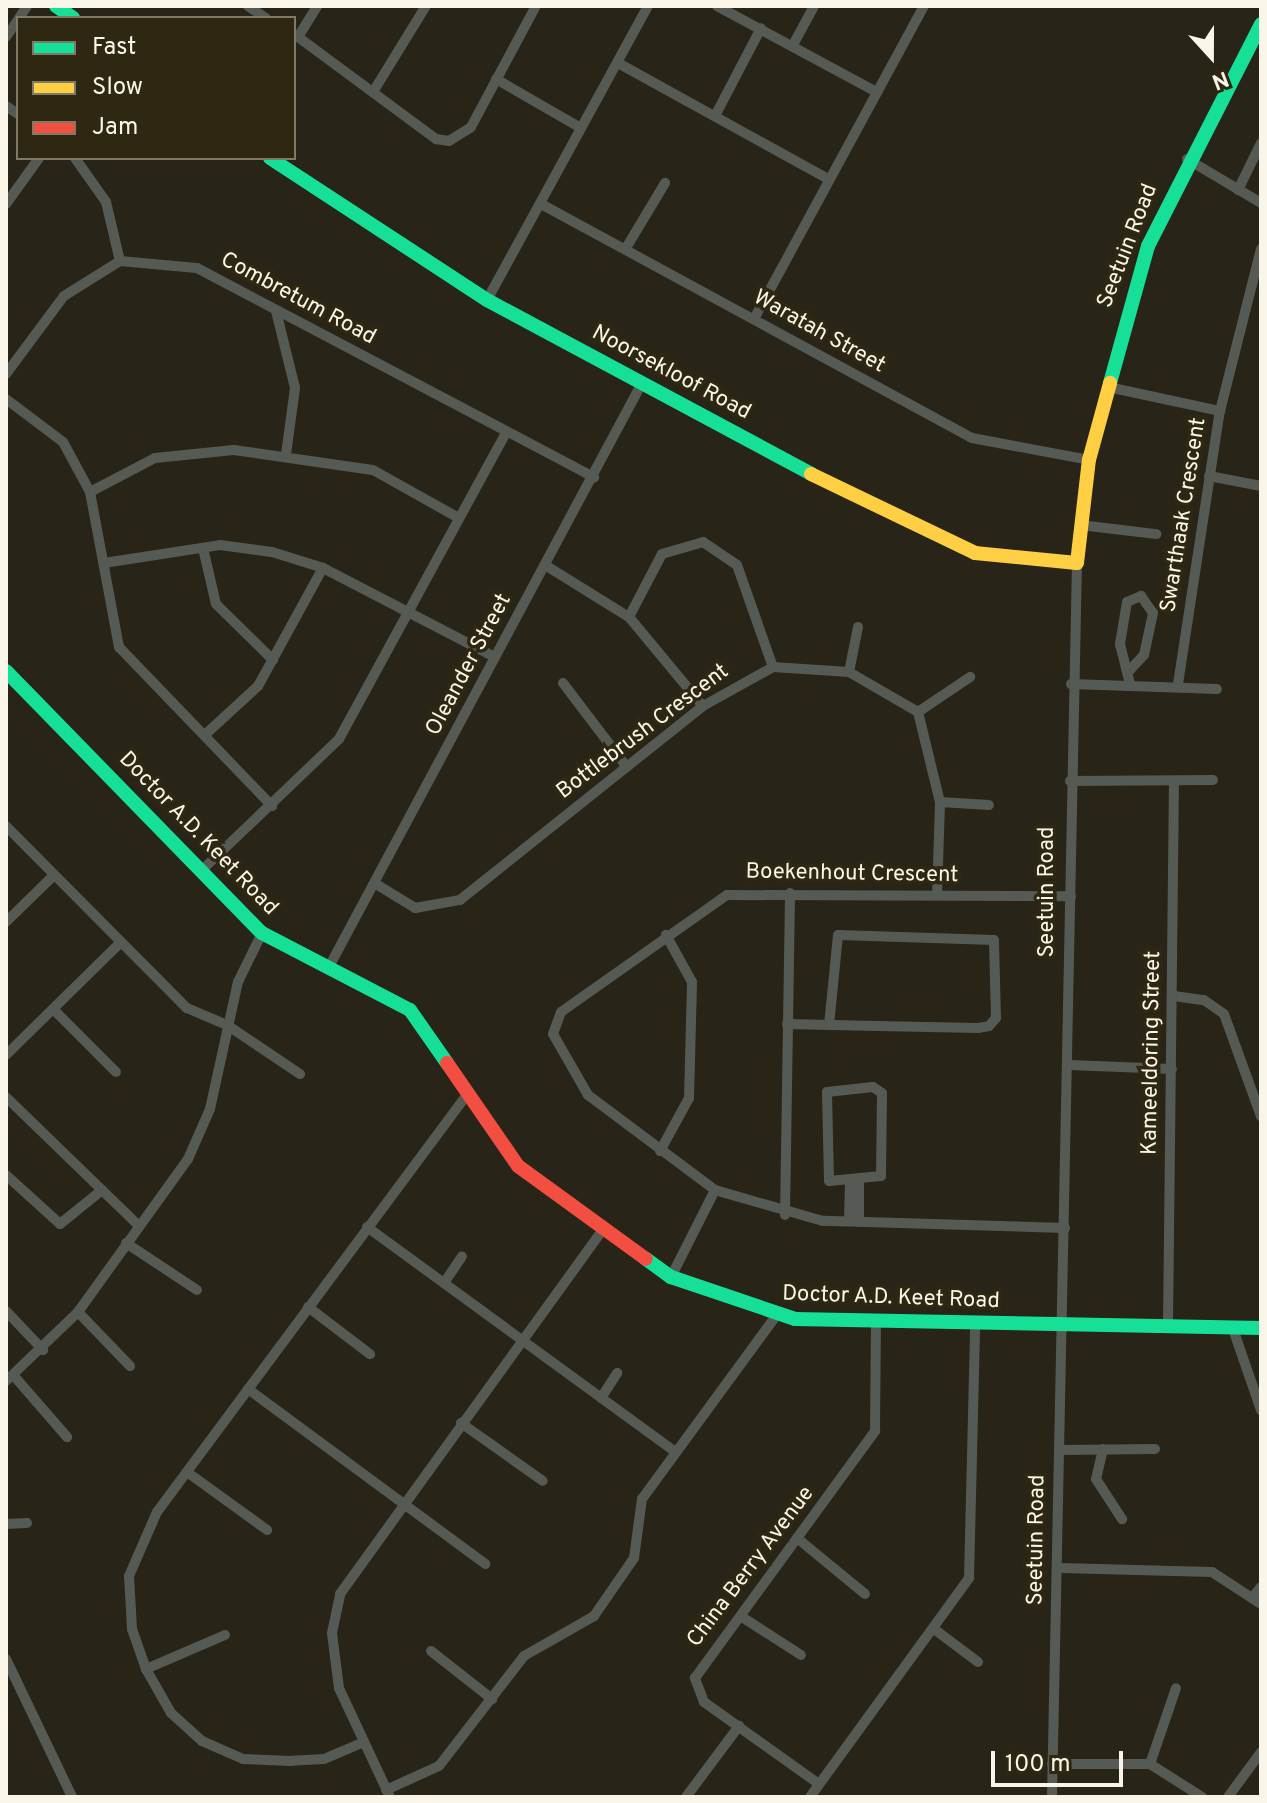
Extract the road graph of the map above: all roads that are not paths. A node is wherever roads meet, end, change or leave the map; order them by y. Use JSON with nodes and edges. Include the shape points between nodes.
{"nodes":[{"id":1,"x":317,"y":6,"type":"edge"},
{"id":2,"x":426,"y":6,"type":"edge"},
{"id":3,"x":536,"y":6,"type":"edge"},
{"id":4,"x":648,"y":6,"type":"edge"},
{"id":5,"x":717,"y":6,"type":"edge"},
{"id":6,"x":814,"y":6,"type":"edge"},
{"id":7,"x":924,"y":6,"type":"edge"},
{"id":8,"x":1261,"y":24,"type":"edge"},
{"id":9,"x":761,"y":28,"type":"junction"},
{"id":10,"x":296,"y":36,"type":"edge"},
{"id":11,"x":793,"y":45,"type":"junction"},
{"id":12,"x":1254,"y":51,"type":"edge"},
{"id":13,"x":618,"y":63,"type":"junction"},
{"id":14,"x":496,"y":79,"type":"junction"},
{"id":15,"x":373,"y":92,"type":"junction"},
{"id":16,"x":877,"y":92,"type":"junction"},
{"id":17,"x":715,"y":116,"type":"junction"},
{"id":18,"x":581,"y":128,"type":"junction"},
{"id":19,"x":1261,"y":143,"type":"edge"},
{"id":20,"x":1187,"y":159,"type":"junction"},
{"id":21,"x":38,"y":160,"type":"edge"},
{"id":22,"x":76,"y":160,"type":"edge"},
{"id":23,"x":273,"y":160,"type":"edge"},
{"id":24,"x":828,"y":179,"type":"junction"},
{"id":25,"x":665,"y":183,"type":"dead end"},
{"id":26,"x":1238,"y":190,"type":"junction"},
{"id":27,"x":1261,"y":203,"type":"edge"},
{"id":28,"x":6,"y":204,"type":"edge"},
{"id":29,"x":541,"y":204,"type":"junction"},
{"id":30,"x":626,"y":248,"type":"junction"},
{"id":31,"x":1261,"y":249,"type":"edge"},
{"id":32,"x":120,"y":261,"type":"junction"},
{"id":33,"x":487,"y":300,"type":"junction"},
{"id":34,"x":276,"y":311,"type":"junction"},
{"id":35,"x":754,"y":319,"type":"junction"},
{"id":36,"x":6,"y":374,"type":"edge"},
{"id":37,"x":642,"y":383,"type":"junction"},
{"id":38,"x":1108,"y":387,"type":"junction"},
{"id":39,"x":6,"y":399,"type":"edge"},
{"id":40,"x":1220,"y":411,"type":"junction"},
{"id":41,"x":506,"y":433,"type":"junction"},
{"id":42,"x":286,"y":455,"type":"junction"},
{"id":43,"x":1089,"y":460,"type":"junction"},
{"id":44,"x":1209,"y":476,"type":"junction"},
{"id":45,"x":594,"y":477,"type":"junction"},
{"id":46,"x":1261,"y":486,"type":"edge"},
{"id":47,"x":90,"y":492,"type":"junction"},
{"id":48,"x":459,"y":518,"type":"junction"},
{"id":49,"x":1080,"y":525,"type":"junction"},
{"id":50,"x":1156,"y":534,"type":"dead end"},
{"id":51,"x":203,"y":548,"type":"junction"},
{"id":52,"x":104,"y":563,"type":"junction"},
{"id":53,"x":1077,"y":563,"type":"junction"},
{"id":54,"x":545,"y":565,"type":"junction"},
{"id":55,"x":323,"y":568,"type":"junction"},
{"id":56,"x":409,"y":614,"type":"junction"},
{"id":57,"x":629,"y":617,"type":"junction"},
{"id":58,"x":858,"y":627,"type":"dead end"},
{"id":59,"x":495,"y":657,"type":"junction"},
{"id":60,"x":273,"y":660,"type":"junction"},
{"id":61,"x":773,"y":667,"type":"junction"},
{"id":62,"x":6,"y":671,"type":"edge"},
{"id":63,"x":1129,"y":671,"type":"junction"},
{"id":64,"x":849,"y":672,"type":"junction"},
{"id":65,"x":970,"y":677,"type":"dead end"},
{"id":66,"x":563,"y":683,"type":"dead end"},
{"id":67,"x":1071,"y":684,"type":"junction"},
{"id":68,"x":1130,"y":684,"type":"junction"},
{"id":69,"x":1178,"y":684,"type":"junction"},
{"id":70,"x":1217,"y":689,"type":"dead end"},
{"id":71,"x":703,"y":706,"type":"junction"},
{"id":72,"x":918,"y":712,"type":"junction"},
{"id":73,"x":208,"y":732,"type":"junction"},
{"id":74,"x":626,"y":766,"type":"junction"},
{"id":75,"x":1213,"y":780,"type":"dead end"},
{"id":76,"x":1070,"y":781,"type":"junction"},
{"id":77,"x":1174,"y":782,"type":"junction"},
{"id":78,"x":940,"y":802,"type":"junction"},
{"id":79,"x":989,"y":805,"type":"dead end"},
{"id":80,"x":272,"y":806,"type":"junction"},
{"id":81,"x":6,"y":826,"type":"edge"},
{"id":82,"x":203,"y":869,"type":"junction"},
{"id":83,"x":53,"y":876,"type":"junction"},
{"id":84,"x":376,"y":884,"type":"junction"},
{"id":85,"x":790,"y":893,"type":"junction"},
{"id":86,"x":937,"y":895,"type":"junction"},
{"id":87,"x":1071,"y":896,"type":"junction"},
{"id":88,"x":6,"y":922,"type":"edge"},
{"id":89,"x":262,"y":933,"type":"junction"},
{"id":90,"x":666,"y":935,"type":"junction"},
{"id":91,"x":120,"y":943,"type":"junction"},
{"id":92,"x":330,"y":965,"type":"junction"},
{"id":93,"x":1174,"y":996,"type":"junction"},
{"id":94,"x":53,"y":1009,"type":"junction"},
{"id":95,"x":787,"y":1024,"type":"junction"},
{"id":96,"x":227,"y":1025,"type":"junction"},
{"id":97,"x":829,"y":1025,"type":"junction"},
{"id":98,"x":6,"y":1055,"type":"edge"},
{"id":99,"x":1069,"y":1065,"type":"junction"},
{"id":100,"x":1172,"y":1069,"type":"junction"},
{"id":101,"x":116,"y":1072,"type":"dead end"},
{"id":102,"x":300,"y":1074,"type":"dead end"},
{"id":103,"x":466,"y":1096,"type":"junction"},
{"id":104,"x":6,"y":1097,"type":"edge"},
{"id":105,"x":1261,"y":1116,"type":"edge"},
{"id":106,"x":660,"y":1151,"type":"junction"},
{"id":107,"x":6,"y":1175,"type":"edge"},
{"id":108,"x":854,"y":1181,"type":"junction"},
{"id":109,"x":102,"y":1190,"type":"junction"},
{"id":110,"x":715,"y":1190,"type":"junction"},
{"id":111,"x":785,"y":1215,"type":"junction"},
{"id":112,"x":854,"y":1222,"type":"junction"},
{"id":113,"x":139,"y":1226,"type":"junction"},
{"id":114,"x":367,"y":1227,"type":"junction"},
{"id":115,"x":1065,"y":1228,"type":"junction"},
{"id":116,"x":602,"y":1231,"type":"junction"},
{"id":117,"x":126,"y":1243,"type":"junction"},
{"id":118,"x":462,"y":1256,"type":"dead end"},
{"id":119,"x":671,"y":1277,"type":"junction"},
{"id":120,"x":444,"y":1283,"type":"junction"},
{"id":121,"x":197,"y":1290,"type":"dead end"},
{"id":122,"x":308,"y":1307,"type":"junction"},
{"id":123,"x":6,"y":1311,"type":"edge"},
{"id":124,"x":78,"y":1312,"type":"junction"},
{"id":125,"x":775,"y":1317,"type":"junction"},
{"id":126,"x":876,"y":1323,"type":"junction"},
{"id":127,"x":1062,"y":1323,"type":"junction"},
{"id":128,"x":975,"y":1325,"type":"junction"},
{"id":129,"x":1168,"y":1325,"type":"junction"},
{"id":130,"x":1261,"y":1328,"type":"edge"},
{"id":131,"x":1233,"y":1329,"type":"junction"},
{"id":132,"x":521,"y":1341,"type":"junction"},
{"id":133,"x":43,"y":1350,"type":"junction"},
{"id":134,"x":370,"y":1354,"type":"dead end"},
{"id":135,"x":130,"y":1366,"type":"dead end"},
{"id":136,"x":617,"y":1373,"type":"dead end"},
{"id":137,"x":10,"y":1378,"type":"edge"},
{"id":138,"x":248,"y":1389,"type":"junction"},
{"id":139,"x":601,"y":1398,"type":"junction"},
{"id":140,"x":1261,"y":1410,"type":"edge"},
{"id":141,"x":461,"y":1423,"type":"junction"},
{"id":142,"x":67,"y":1437,"type":"dead end"},
{"id":143,"x":1103,"y":1449,"type":"junction"},
{"id":144,"x":1155,"y":1449,"type":"dead end"},
{"id":145,"x":1060,"y":1450,"type":"junction"},
{"id":146,"x":675,"y":1452,"type":"junction"},
{"id":147,"x":187,"y":1472,"type":"junction"},
{"id":148,"x":543,"y":1481,"type":"dead end"},
{"id":149,"x":401,"y":1503,"type":"junction"},
{"id":150,"x":1115,"y":1517,"type":"dead end"},
{"id":151,"x":27,"y":1523,"type":"dead end"},
{"id":152,"x":6,"y":1524,"type":"edge"},
{"id":153,"x":267,"y":1530,"type":"dead end"},
{"id":154,"x":797,"y":1538,"type":"junction"},
{"id":155,"x":485,"y":1564,"type":"dead end"},
{"id":156,"x":1060,"y":1568,"type":"junction"},
{"id":157,"x":1261,"y":1587,"type":"edge"},
{"id":158,"x":865,"y":1594,"type":"dead end"},
{"id":159,"x":1257,"y":1601,"type":"edge"},
{"id":160,"x":742,"y":1617,"type":"junction"},
{"id":161,"x":934,"y":1629,"type":"junction"},
{"id":162,"x":225,"y":1635,"type":"dead end"},
{"id":163,"x":431,"y":1651,"type":"dead end"},
{"id":164,"x":801,"y":1655,"type":"dead end"},
{"id":165,"x":6,"y":1659,"type":"edge"},
{"id":166,"x":978,"y":1662,"type":"dead end"},
{"id":167,"x":146,"y":1669,"type":"junction"},
{"id":168,"x":1176,"y":1688,"type":"dead end"},
{"id":169,"x":492,"y":1699,"type":"junction"},
{"id":170,"x":739,"y":1726,"type":"junction"},
{"id":171,"x":364,"y":1742,"type":"junction"},
{"id":172,"x":1261,"y":1752,"type":"edge"},
{"id":173,"x":1052,"y":1764,"type":"junction"},
{"id":174,"x":1150,"y":1764,"type":"junction"},
{"id":175,"x":819,"y":1784,"type":"junction"},
{"id":176,"x":388,"y":1794,"type":"edge"},
{"id":177,"x":72,"y":1797,"type":"edge"},
{"id":178,"x":686,"y":1797,"type":"edge"},
{"id":179,"x":810,"y":1797,"type":"edge"},
{"id":180,"x":1052,"y":1797,"type":"edge"},
{"id":181,"x":1202,"y":1797,"type":"edge"},
{"id":182,"x":1228,"y":1797,"type":"edge"}],
"edges":[{"from":1,"to":10,"type":"street"},
{"from":2,"to":15,"type":"street"},
{"from":3,"to":14,"type":"street"},
{"from":4,"to":13,"type":"street"},
{"from":5,"to":9,"type":"street"},
{"from":6,"to":11,"type":"street"},
{"from":7,"to":16,"type":"street"},
{"from":8,"to":12,"type":"street","name":"Seetuin Road"},
{"from":9,"to":11,"type":"street"},
{"from":9,"to":17,"type":"street"},
{"from":10,"to":15,"type":"street"},
{"from":11,"to":16,"type":"street"},
{"from":12,"to":20,"type":"street","name":"Seetuin Road"},
{"from":13,"to":17,"type":"street"},
{"from":13,"to":18,"type":"street"},
{"from":14,"to":15,"type":"street","via":[[466,133],[436,139]]},
{"from":14,"to":18,"type":"street"},
{"from":16,"to":24,"type":"street"},
{"from":17,"to":24,"type":"street"},
{"from":18,"to":29,"type":"street"},
{"from":19,"to":26,"type":"street"},
{"from":20,"to":26,"type":"street"},
{"from":20,"to":38,"type":"street","name":"Seetuin Road","via":[[1148,246]]},
{"from":21,"to":28,"type":"street"},
{"from":22,"to":32,"type":"street","via":[[106,202]]},
{"from":23,"to":33,"type":"street","name":"Noorsekloof Road"},
{"from":24,"to":35,"type":"street"},
{"from":25,"to":30,"type":"street"},
{"from":26,"to":27,"type":"street"},
{"from":29,"to":30,"type":"street","name":"Waratah Street"},
{"from":29,"to":33,"type":"street"},
{"from":30,"to":35,"type":"street","name":"Waratah Street"},
{"from":31,"to":40,"type":"street","name":"Swarthaak Crescent"},
{"from":32,"to":34,"type":"street","name":"Combretum Road","via":[[197,268]]},
{"from":32,"to":36,"type":"street","via":[[64,296]]},
{"from":33,"to":37,"type":"street","name":"Noorsekloof Road"},
{"from":34,"to":41,"type":"street","name":"Combretum Road"},
{"from":34,"to":42,"type":"street","via":[[295,388]]},
{"from":35,"to":43,"type":"street","name":"Waratah Street","via":[[972,438]]},
{"from":37,"to":45,"type":"street","name":"Oleander Street"},
{"from":37,"to":53,"type":"street","name":"Noorsekloof Road","via":[[957,548]]},
{"from":38,"to":40,"type":"street"},
{"from":38,"to":43,"type":"street","name":"Seetuin Road"},
{"from":39,"to":47,"type":"street","via":[[63,442]]},
{"from":40,"to":44,"type":"street","name":"Swarthaak Crescent"},
{"from":41,"to":45,"type":"street","name":"Combretum Road"},
{"from":41,"to":48,"type":"street"},
{"from":42,"to":47,"type":"street","via":[[179,453]]},
{"from":42,"to":48,"type":"street","via":[[373,470]]},
{"from":43,"to":49,"type":"street","name":"Seetuin Road"},
{"from":44,"to":46,"type":"street"},
{"from":44,"to":69,"type":"street","name":"Swarthaak Crescent"},
{"from":45,"to":54,"type":"street","name":"Oleander Street"},
{"from":47,"to":52,"type":"street"},
{"from":48,"to":56,"type":"street"},
{"from":49,"to":50,"type":"street"},
{"from":49,"to":53,"type":"street","name":"Seetuin Road"},
{"from":51,"to":52,"type":"street"},
{"from":51,"to":55,"type":"street","via":[[261,550]]},
{"from":51,"to":60,"type":"street","via":[[216,604]]},
{"from":52,"to":73,"type":"street","via":[[119,647]]},
{"from":53,"to":67,"type":"street","name":"Seetuin Road"},
{"from":54,"to":57,"type":"street"},
{"from":54,"to":59,"type":"street","name":"Oleander Street"},
{"from":55,"to":56,"type":"street"},
{"from":55,"to":60,"type":"street"},
{"from":56,"to":59,"type":"street"},
{"from":56,"to":80,"type":"street","via":[[339,739]]},
{"from":57,"to":61,"type":"street","via":[[662,554],[703,542],[737,565]]},
{"from":57,"to":71,"type":"street"},
{"from":58,"to":64,"type":"street"},
{"from":59,"to":84,"type":"street","name":"Oleander Street"},
{"from":60,"to":73,"type":"street","via":[[258,686]]},
{"from":61,"to":64,"type":"street"},
{"from":61,"to":71,"type":"street","name":"Bottlebrush Crescent"},
{"from":62,"to":82,"type":"street","name":"Doctor A.D. Keet Road"},
{"from":63,"to":63,"type":"street","via":[[1144,655],[1153,613],[1141,596],[1125,607],[1119,659]]},
{"from":63,"to":68,"type":"street"},
{"from":64,"to":72,"type":"street"},
{"from":65,"to":72,"type":"street"},
{"from":66,"to":74,"type":"street"},
{"from":67,"to":68,"type":"street"},
{"from":67,"to":76,"type":"street","name":"Seetuin Road"},
{"from":68,"to":69,"type":"street"},
{"from":69,"to":70,"type":"street"},
{"from":71,"to":74,"type":"street","name":"Bottlebrush Crescent"},
{"from":72,"to":78,"type":"street"},
{"from":73,"to":80,"type":"street"},
{"from":74,"to":84,"type":"street","name":"Bottlebrush Crescent","via":[[460,900],[415,908]]},
{"from":75,"to":77,"type":"street"},
{"from":76,"to":77,"type":"street"},
{"from":76,"to":87,"type":"street","name":"Seetuin Road"},
{"from":77,"to":93,"type":"street","name":"Kameeldoring Street"},
{"from":78,"to":79,"type":"street"},
{"from":78,"to":86,"type":"street"},
{"from":80,"to":82,"type":"street"},
{"from":81,"to":83,"type":"street"},
{"from":82,"to":89,"type":"street","name":"Doctor A.D. Keet Road"},
{"from":83,"to":88,"type":"street"},
{"from":83,"to":91,"type":"street"},
{"from":84,"to":92,"type":"street","name":"Oleander Street"},
{"from":85,"to":86,"type":"street","name":"Boekenhout Crescent"},
{"from":85,"to":90,"type":"street","name":"Boekenhout Crescent","via":[[719,897]]},
{"from":85,"to":95,"type":"street"},
{"from":86,"to":87,"type":"street","name":"Boekenhout Crescent"},
{"from":87,"to":99,"type":"street","name":"Seetuin Road"},
{"from":89,"to":92,"type":"street","name":"Doctor A.D. Keet Road"},
{"from":89,"to":96,"type":"street","via":[[246,957]]},
{"from":90,"to":106,"type":"street","via":[[692,982],[689,1098]]},
{"from":90,"to":106,"type":"street","name":"Boekenhout Crescent","via":[[561,1012],[553,1034],[572,1077]]},
{"from":91,"to":94,"type":"street"},
{"from":91,"to":96,"type":"street","via":[[187,1008]]},
{"from":92,"to":103,"type":"street","name":"Doctor A.D. Keet Road","via":[[410,1010]]},
{"from":93,"to":100,"type":"street","name":"Kameeldoring Street"},
{"from":93,"to":105,"type":"street","via":[[1204,1000],[1224,1014]]},
{"from":94,"to":98,"type":"street"},
{"from":94,"to":101,"type":"street"},
{"from":95,"to":97,"type":"street"},
{"from":95,"to":111,"type":"street"},
{"from":96,"to":102,"type":"street"},
{"from":96,"to":113,"type":"street","via":[[200,1135]]},
{"from":97,"to":97,"type":"street","via":[[989,1026],[996,1018],[994,940],[838,935]]},
{"from":99,"to":100,"type":"street"},
{"from":99,"to":115,"type":"street","name":"Seetuin Road"},
{"from":100,"to":129,"type":"street","name":"Kameeldoring Street"},
{"from":103,"to":114,"type":"street"},
{"from":103,"to":116,"type":"street","name":"Doctor A.D. Keet Road","via":[[518,1166]]},
{"from":104,"to":109,"type":"street"},
{"from":106,"to":110,"type":"street","name":"Boekenhout Crescent"},
{"from":107,"to":109,"type":"street","via":[[60,1224]]},
{"from":108,"to":108,"type":"street","via":[[881,1176],[882,1093],[836,1086],[826,1097],[825,1175]]},
{"from":108,"to":112,"type":"street"},
{"from":109,"to":113,"type":"street"},
{"from":110,"to":111,"type":"street","name":"Boekenhout Crescent"},
{"from":110,"to":119,"type":"street"},
{"from":111,"to":112,"type":"street","name":"Boekenhout Crescent"},
{"from":112,"to":115,"type":"street","name":"Boekenhout Crescent"},
{"from":113,"to":117,"type":"street"},
{"from":114,"to":120,"type":"street"},
{"from":114,"to":122,"type":"street"},
{"from":115,"to":127,"type":"street","name":"Seetuin Road"},
{"from":116,"to":119,"type":"street","name":"Doctor A.D. Keet Road"},
{"from":116,"to":132,"type":"street"},
{"from":117,"to":121,"type":"street"},
{"from":117,"to":124,"type":"street"},
{"from":118,"to":120,"type":"street"},
{"from":119,"to":125,"type":"street","name":"Doctor A.D. Keet Road"},
{"from":120,"to":132,"type":"street"},
{"from":122,"to":134,"type":"street"},
{"from":122,"to":138,"type":"street"},
{"from":123,"to":133,"type":"street"},
{"from":124,"to":133,"type":"street"},
{"from":124,"to":135,"type":"street"},
{"from":125,"to":126,"type":"street","name":"Doctor A.D. Keet Road"},
{"from":125,"to":146,"type":"street"},
{"from":126,"to":128,"type":"street","name":"Doctor A.D. Keet Road"},
{"from":126,"to":154,"type":"street","name":"China Berry Avenue","via":[[875,1431]]},
{"from":127,"to":128,"type":"street","name":"Doctor A.D. Keet Road"},
{"from":127,"to":129,"type":"street","name":"Doctor A.D. Keet Road"},
{"from":127,"to":145,"type":"street","name":"Seetuin Road"},
{"from":128,"to":161,"type":"street","via":[[972,1566]]},
{"from":129,"to":131,"type":"street","name":"Doctor A.D. Keet Road"},
{"from":130,"to":131,"type":"street","name":"Doctor A.D. Keet Road"},
{"from":131,"to":140,"type":"street"},
{"from":132,"to":139,"type":"street"},
{"from":132,"to":141,"type":"street"},
{"from":133,"to":137,"type":"street"},
{"from":136,"to":139,"type":"street"},
{"from":137,"to":142,"type":"street"},
{"from":138,"to":147,"type":"street"},
{"from":138,"to":149,"type":"street"},
{"from":139,"to":146,"type":"street"},
{"from":141,"to":148,"type":"street"},
{"from":141,"to":149,"type":"street"},
{"from":143,"to":144,"type":"street"},
{"from":143,"to":145,"type":"street"},
{"from":143,"to":150,"type":"street","via":[[1096,1479]]},
{"from":145,"to":156,"type":"street","name":"Seetuin Road"},
{"from":146,"to":169,"type":"street","via":[[642,1499],[634,1558],[594,1616],[530,1650]]},
{"from":147,"to":153,"type":"street"},
{"from":147,"to":167,"type":"street","via":[[148,1526],[129,1576],[132,1629]]},
{"from":149,"to":155,"type":"street"},
{"from":149,"to":171,"type":"street","via":[[354,1568],[333,1624],[339,1688]]},
{"from":151,"to":152,"type":"street"},
{"from":154,"to":158,"type":"street"},
{"from":154,"to":160,"type":"street","name":"China Berry Avenue"},
{"from":156,"to":159,"type":"street","via":[[1212,1572]]},
{"from":156,"to":173,"type":"street","name":"Seetuin Road"},
{"from":157,"to":159,"type":"street"},
{"from":160,"to":164,"type":"street"},
{"from":160,"to":170,"type":"street","name":"China Berry Avenue","via":[[694,1684],[704,1702]]},
{"from":161,"to":166,"type":"street"},
{"from":161,"to":175,"type":"street"},
{"from":162,"to":167,"type":"street"},
{"from":163,"to":169,"type":"street"},
{"from":165,"to":177,"type":"street"},
{"from":167,"to":171,"type":"street","via":[[171,1713],[220,1752],[315,1761]]},
{"from":168,"to":174,"type":"street"},
{"from":169,"to":176,"type":"street","via":[[439,1766]]},
{"from":170,"to":175,"type":"street","name":"China Berry Avenue"},
{"from":170,"to":178,"type":"street"},
{"from":171,"to":176,"type":"street"},
{"from":172,"to":182,"type":"street"},
{"from":173,"to":174,"type":"street"},
{"from":173,"to":180,"type":"street","name":"Seetuin Road"},
{"from":174,"to":181,"type":"street"},
{"from":175,"to":179,"type":"street"}]}
